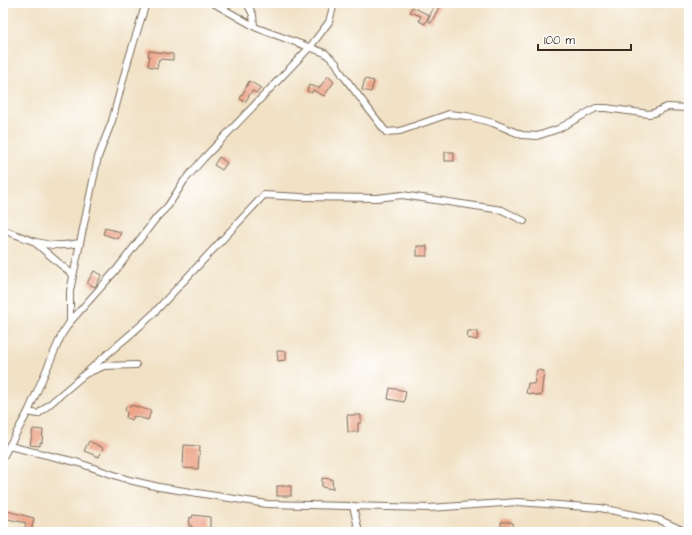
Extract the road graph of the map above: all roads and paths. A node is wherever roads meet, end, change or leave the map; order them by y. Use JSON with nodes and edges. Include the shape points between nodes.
{"nodes":[{"id":1,"x":146,"y":3,"type":"edge"},
{"id":2,"x":213,"y":3,"type":"edge"},
{"id":3,"x":247,"y":3,"type":"edge"},
{"id":4,"x":334,"y":3,"type":"edge"},
{"id":5,"x":254,"y":26,"type":"junction"},
{"id":6,"x":310,"y":47,"type":"junction"},
{"id":7,"x":689,"y":108,"type":"edge"},
{"id":8,"x":524,"y":221,"type":"dead end"},
{"id":9,"x":3,"y":230,"type":"edge"},
{"id":10,"x":33,"y":241,"type":"junction"},
{"id":11,"x":80,"y":243,"type":"junction"},
{"id":12,"x":73,"y":275,"type":"junction"},
{"id":13,"x":70,"y":322,"type":"junction"},
{"id":14,"x":136,"y":364,"type":"dead end"},
{"id":15,"x":85,"y":374,"type":"junction"},
{"id":16,"x":28,"y":412,"type":"junction"},
{"id":17,"x":8,"y":446,"type":"junction"},
{"id":18,"x":3,"y":456,"type":"edge"},
{"id":19,"x":353,"y":506,"type":"junction"},
{"id":20,"x":359,"y":532,"type":"edge"},
{"id":21,"x":686,"y":532,"type":"edge"}],
"edges":[{"from":1,"to":11,"type":"street","via":[[112,121],[98,157]]},
{"from":2,"to":5,"type":"street"},
{"from":3,"to":5,"type":"street","via":[[253,15]]},
{"from":4,"to":6,"type":"street","via":[[330,22]]},
{"from":5,"to":6,"type":"street"},
{"from":6,"to":7,"type":"street","via":[[326,53],[336,63],[386,132],[400,131],[449,114],[493,123],[522,135],[537,136],[565,126],[596,108],[654,114],[667,107]]},
{"from":6,"to":13,"type":"street","via":[[198,165],[117,269]]},
{"from":8,"to":15,"type":"street","via":[[502,210],[402,195],[377,198],[264,195],[152,315]]},
{"from":9,"to":10,"type":"street"},
{"from":10,"to":11,"type":"street","via":[[45,245]]},
{"from":10,"to":12,"type":"street"},
{"from":11,"to":12,"type":"street"},
{"from":12,"to":13,"type":"street"},
{"from":13,"to":16,"type":"street","via":[[62,334]]},
{"from":14,"to":15,"type":"street","via":[[104,366]]},
{"from":15,"to":16,"type":"street","via":[[38,414]]},
{"from":16,"to":17,"type":"street"},
{"from":17,"to":18,"type":"street"},
{"from":17,"to":19,"type":"street","via":[[76,462],[159,487],[267,504]]},
{"from":19,"to":20,"type":"street"},
{"from":19,"to":21,"type":"street","via":[[429,508],[518,502],[600,508],[660,520]]}]}
